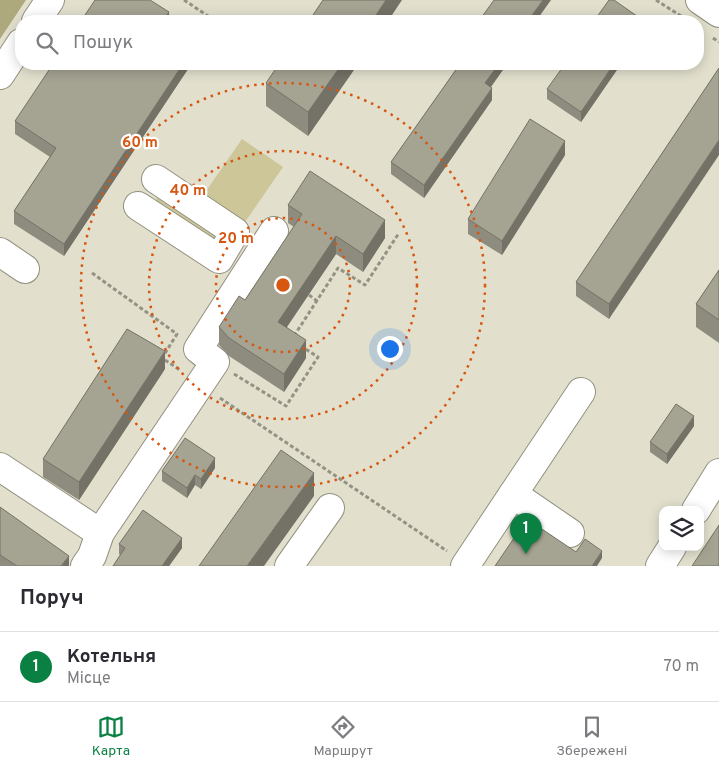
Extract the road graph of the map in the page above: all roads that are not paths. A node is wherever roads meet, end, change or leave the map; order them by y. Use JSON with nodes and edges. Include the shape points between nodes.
{"nodes":[{"id":1,"x":50,"y":0,"type":"edge"},
{"id":2,"x":700,"y":0,"type":"edge"},
{"id":3,"x":719,"y":13,"type":"edge"},
{"id":4,"x":40,"y":15,"type":"edge"},
{"id":5,"x":15,"y":52,"type":"edge"},
{"id":6,"x":0,"y":75,"type":"edge"},
{"id":7,"x":156,"y":179,"type":"dead end"},
{"id":8,"x":138,"y":206,"type":"dead end"},
{"id":9,"x":274,"y":231,"type":"dead end"},
{"id":10,"x":0,"y":252,"type":"edge"},
{"id":11,"x":25,"y":269,"type":"dead end"},
{"id":12,"x":581,"y":392,"type":"dead end"},
{"id":13,"x":0,"y":467,"type":"edge"},
{"id":14,"x":719,"y":473,"type":"edge"},
{"id":15,"x":513,"y":494,"type":"junction"},
{"id":16,"x":698,"y":506,"type":"edge"},
{"id":17,"x":330,"y":508,"type":"dead end"},
{"id":18,"x":100,"y":533,"type":"junction"},
{"id":19,"x":570,"y":533,"type":"dead end"},
{"id":20,"x":669,"y":551,"type":"edge"},
{"id":21,"x":466,"y":565,"type":"edge"},
{"id":22,"x":85,"y":566,"type":"edge"},
{"id":23,"x":289,"y":566,"type":"edge"},
{"id":24,"x":660,"y":566,"type":"edge"}],
"edges":[{"from":1,"to":4,"type":"main road"},
{"from":2,"to":3,"type":"main road"},
{"from":5,"to":6,"type":"main road"},
{"from":7,"to":8,"type":"main road","via":[[236,232],[219,259]]},
{"from":9,"to":18,"type":"main road","via":[[198,349],[215,362]]},
{"from":10,"to":11,"type":"main road"},
{"from":12,"to":15,"type":"main road"},
{"from":13,"to":18,"type":"main road"},
{"from":14,"to":16,"type":"main road"},
{"from":15,"to":19,"type":"main road"},
{"from":15,"to":21,"type":"main road"},
{"from":17,"to":23,"type":"main road"},
{"from":18,"to":22,"type":"main road"},
{"from":20,"to":24,"type":"main road"}]}
